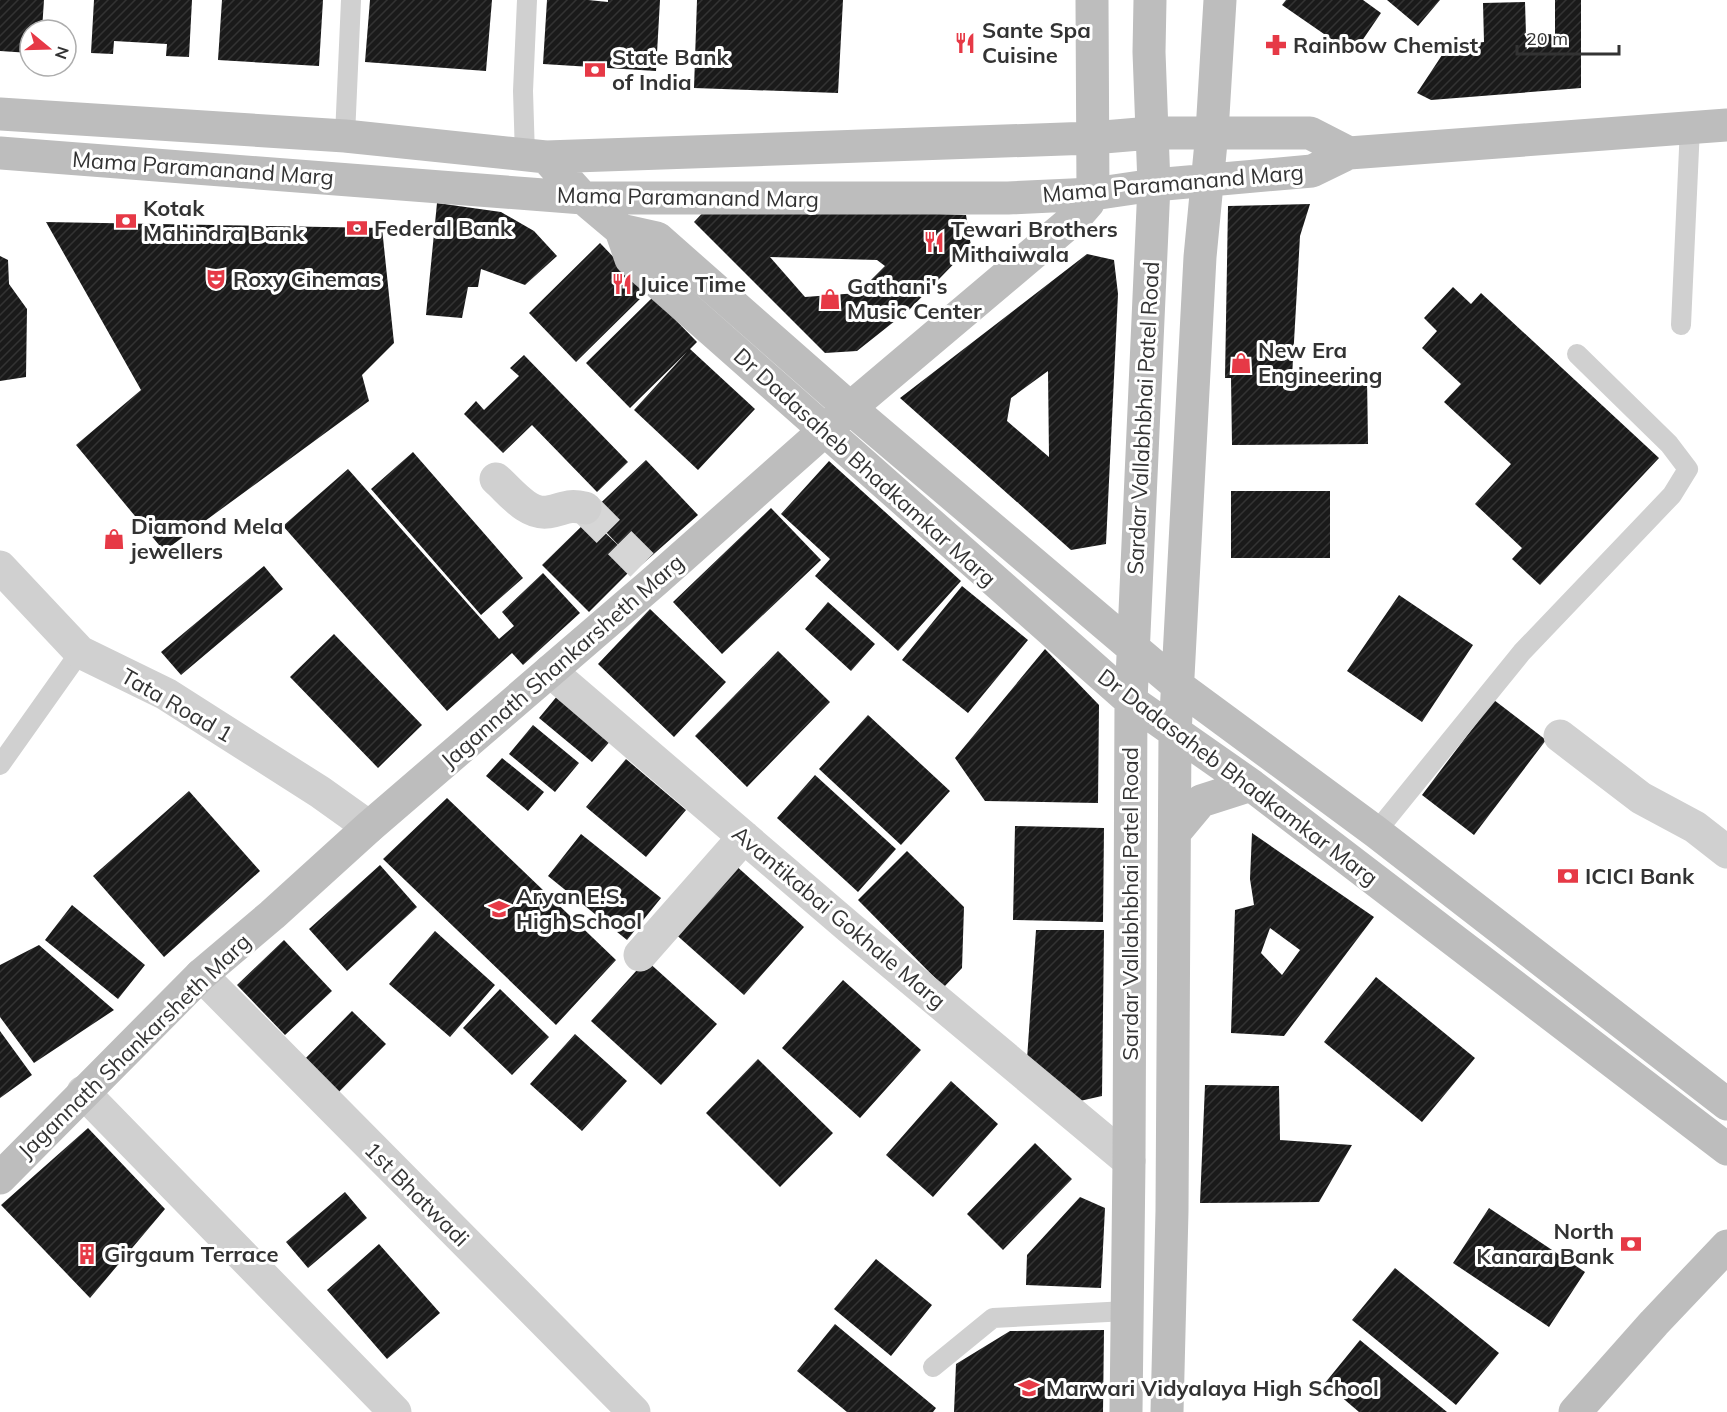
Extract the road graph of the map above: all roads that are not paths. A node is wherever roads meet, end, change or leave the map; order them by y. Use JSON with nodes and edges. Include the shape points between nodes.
{"nodes":[{"id":1,"x":351,"y":0,"type":"edge"},
{"id":2,"x":527,"y":0,"type":"edge"},
{"id":3,"x":1092,"y":0,"type":"edge"},
{"id":4,"x":1150,"y":0,"type":"edge"},
{"id":5,"x":1220,"y":0,"type":"edge"},
{"id":6,"x":0,"y":114,"type":"edge"},
{"id":7,"x":1727,"y":125,"type":"edge"},
{"id":8,"x":1690,"y":127,"type":"junction"},
{"id":9,"x":1212,"y":132,"type":"junction"},
{"id":10,"x":1151,"y":133,"type":"junction"},
{"id":11,"x":345,"y":136,"type":"junction"},
{"id":12,"x":1092,"y":138,"type":"junction"},
{"id":13,"x":0,"y":153,"type":"edge"},
{"id":14,"x":1348,"y":153,"type":"junction"},
{"id":15,"x":536,"y":156,"type":"junction"},
{"id":16,"x":1206,"y":181,"type":"junction"},
{"id":17,"x":1154,"y":185,"type":"junction"},
{"id":18,"x":1093,"y":194,"type":"junction"},
{"id":19,"x":583,"y":198,"type":"junction"},
{"id":20,"x":621,"y":230,"type":"junction"},
{"id":21,"x":746,"y":316,"type":"junction"},
{"id":22,"x":1682,"y":325,"type":"dead end"},
{"id":23,"x":724,"y":342,"type":"junction"},
{"id":24,"x":1578,"y":354,"type":"dead end"},
{"id":25,"x":850,"y":408,"type":"junction"},
{"id":26,"x":824,"y":432,"type":"junction"},
{"id":27,"x":496,"y":479,"type":"dead end"},
{"id":28,"x":585,"y":508,"type":"dead end"},
{"id":29,"x":1008,"y":542,"type":"junction"},
{"id":30,"x":0,"y":567,"type":"edge"},
{"id":31,"x":983,"y":571,"type":"junction"},
{"id":32,"x":1132,"y":648,"type":"junction"},
{"id":33,"x":80,"y":652,"type":"junction"},
{"id":34,"x":550,"y":671,"type":"junction"},
{"id":35,"x":1178,"y":686,"type":"junction"},
{"id":36,"x":1131,"y":701,"type":"junction"},
{"id":37,"x":1175,"y":734,"type":"junction"},
{"id":38,"x":1560,"y":736,"type":"dead end"},
{"id":39,"x":0,"y":765,"type":"edge"},
{"id":40,"x":1251,"y":785,"type":"junction"},
{"id":41,"x":369,"y":827,"type":"junction"},
{"id":42,"x":1176,"y":831,"type":"junction"},
{"id":43,"x":1376,"y":832,"type":"junction"},
{"id":44,"x":744,"y":837,"type":"junction"},
{"id":45,"x":1727,"y":852,"type":"edge"},
{"id":46,"x":640,"y":955,"type":"dead end"},
{"id":47,"x":201,"y":975,"type":"junction"},
{"id":48,"x":83,"y":1092,"type":"junction"},
{"id":49,"x":1727,"y":1104,"type":"edge"},
{"id":50,"x":1727,"y":1149,"type":"edge"},
{"id":51,"x":1129,"y":1161,"type":"junction"},
{"id":52,"x":0,"y":1178,"type":"edge"},
{"id":53,"x":1727,"y":1246,"type":"edge"},
{"id":54,"x":1127,"y":1311,"type":"junction"},
{"id":55,"x":933,"y":1367,"type":"dead end"},
{"id":56,"x":395,"y":1412,"type":"edge"},
{"id":57,"x":634,"y":1412,"type":"edge"},
{"id":58,"x":1126,"y":1412,"type":"edge"},
{"id":59,"x":1167,"y":1412,"type":"edge"},
{"id":60,"x":1575,"y":1412,"type":"edge"}],
"edges":[{"from":1,"to":11,"type":"lane"},
{"from":2,"to":15,"type":"lane","via":[[523,91]]},
{"from":3,"to":12,"type":"main road"},
{"from":4,"to":10,"type":"main road","name":"Sardar Vallabhbhai Patel Road"},
{"from":5,"to":9,"type":"main road"},
{"from":6,"to":11,"type":"main road","name":"Mama Paramanand Marg"},
{"from":7,"to":8,"type":"main road"},
{"from":8,"to":14,"type":"main road"},
{"from":8,"to":22,"type":"lane"},
{"from":9,"to":10,"type":"main road","name":"Mama Paramanand Marg"},
{"from":9,"to":14,"type":"main road","name":"Mama Paramanand Marg","via":[[1310,133]]},
{"from":9,"to":16,"type":"main road"},
{"from":10,"to":12,"type":"main road","name":"Mama Paramanand Marg"},
{"from":10,"to":17,"type":"main road","name":"Sardar Vallabhbhai Patel Road"},
{"from":11,"to":15,"type":"main road","name":"Mama Paramanand Marg"},
{"from":12,"to":15,"type":"main road","name":"Mama Paramanand Marg"},
{"from":12,"to":18,"type":"main road"},
{"from":13,"to":19,"type":"main road","name":"Mama Paramanand Marg"},
{"from":14,"to":16,"type":"main road","name":"Mama Paramanand Marg","via":[[1312,171]]},
{"from":15,"to":19,"type":"main road","name":"Dr Dadasaheb Bhadkamkar Marg"},
{"from":16,"to":17,"type":"main road","name":"Mama Paramanand Marg"},
{"from":16,"to":35,"type":"main road"},
{"from":17,"to":18,"type":"main road","name":"Mama Paramanand Marg"},
{"from":17,"to":32,"type":"main road","name":"Sardar Vallabhbhai Patel Road"},
{"from":18,"to":19,"type":"main road","name":"Mama Paramanand Marg","via":[[996,198]]},
{"from":18,"to":25,"type":"main road","name":"Jagannath Shankarsheth Marg","via":[[1075,218]]},
{"from":19,"to":20,"type":"main road","name":"Dr Dadasaheb Bhadkamkar Marg"},
{"from":20,"to":21,"type":"main road","name":"Dr Dadasaheb Bhadkamkar Marg","via":[[657,238]]},
{"from":20,"to":23,"type":"main road","name":"Dr Dadasaheb Bhadkamkar Marg","via":[[631,259]]},
{"from":21,"to":23,"type":"main road"},
{"from":21,"to":25,"type":"main road","name":"Dr Dadasaheb Bhadkamkar Marg"},
{"from":23,"to":26,"type":"main road","name":"Dr Dadasaheb Bhadkamkar Marg"},
{"from":24,"to":43,"type":"lane","via":[[1669,444],[1688,470],[1672,495],[1522,652]]},
{"from":25,"to":26,"type":"main road","name":"Jagannath Shankarsheth Marg"},
{"from":25,"to":29,"type":"main road","name":"Dr Dadasaheb Bhadkamkar Marg"},
{"from":26,"to":31,"type":"main road","name":"Dr Dadasaheb Bhadkamkar Marg"},
{"from":26,"to":34,"type":"main road","name":"Jagannath Shankarsheth Marg","via":[[649,573]]},
{"from":27,"to":28,"type":"street","via":[[538,512],[572,505]]},
{"from":29,"to":31,"type":"main road"},
{"from":29,"to":32,"type":"main road","name":"Dr Dadasaheb Bhadkamkar Marg"},
{"from":30,"to":33,"type":"street","name":"Tata Road 1"},
{"from":31,"to":36,"type":"main road","name":"Dr Dadasaheb Bhadkamkar Marg"},
{"from":32,"to":35,"type":"main road","name":"Dr Dadasaheb Bhadkamkar Marg"},
{"from":32,"to":36,"type":"main road","name":"Sardar Vallabhbhai Patel Road"},
{"from":33,"to":39,"type":"lane"},
{"from":33,"to":41,"type":"street","name":"Tata Road 1","via":[[166,694]]},
{"from":34,"to":41,"type":"main road","name":"Jagannath Shankarsheth Marg"},
{"from":34,"to":44,"type":"street","name":"Avantikabai Gokhale Marg"},
{"from":35,"to":37,"type":"main road"},
{"from":35,"to":43,"type":"main road","name":"Dr Dadasaheb Bhadkamkar Marg"},
{"from":36,"to":37,"type":"main road","name":"Dr Dadasaheb Bhadkamkar Marg"},
{"from":36,"to":51,"type":"main road","name":"Sardar Vallabhbhai Patel Road"},
{"from":37,"to":40,"type":"main road","name":"Dr Dadasaheb Bhadkamkar Marg"},
{"from":37,"to":42,"type":"main road","name":"Sardar Vallabhbhai Patel Road"},
{"from":38,"to":45,"type":"street","via":[[1641,798],[1695,827]]},
{"from":40,"to":42,"type":"main road","via":[[1201,801]]},
{"from":40,"to":50,"type":"main road","name":"Dr Dadasaheb Bhadkamkar Marg"},
{"from":41,"to":47,"type":"main road","name":"Jagannath Shankarsheth Marg"},
{"from":42,"to":59,"type":"main road","name":"Sardar Vallabhbhai Patel Road"},
{"from":43,"to":49,"type":"main road","name":"Dr Dadasaheb Bhadkamkar Marg"},
{"from":44,"to":46,"type":"street"},
{"from":44,"to":51,"type":"street","name":"Avantikabai Gokhale Marg"},
{"from":47,"to":48,"type":"main road","name":"Jagannath Shankarsheth Marg"},
{"from":47,"to":57,"type":"street","name":"1st Bhatwadi"},
{"from":48,"to":52,"type":"main road","name":"Jagannath Shankarsheth Marg"},
{"from":48,"to":56,"type":"street"},
{"from":51,"to":54,"type":"main road","name":"Sardar Vallabhbhai Patel Road"},
{"from":53,"to":60,"type":"main road"},
{"from":54,"to":55,"type":"lane","via":[[993,1318]]},
{"from":54,"to":58,"type":"main road","name":"Sardar Vallabhbhai Patel Road"}]}
